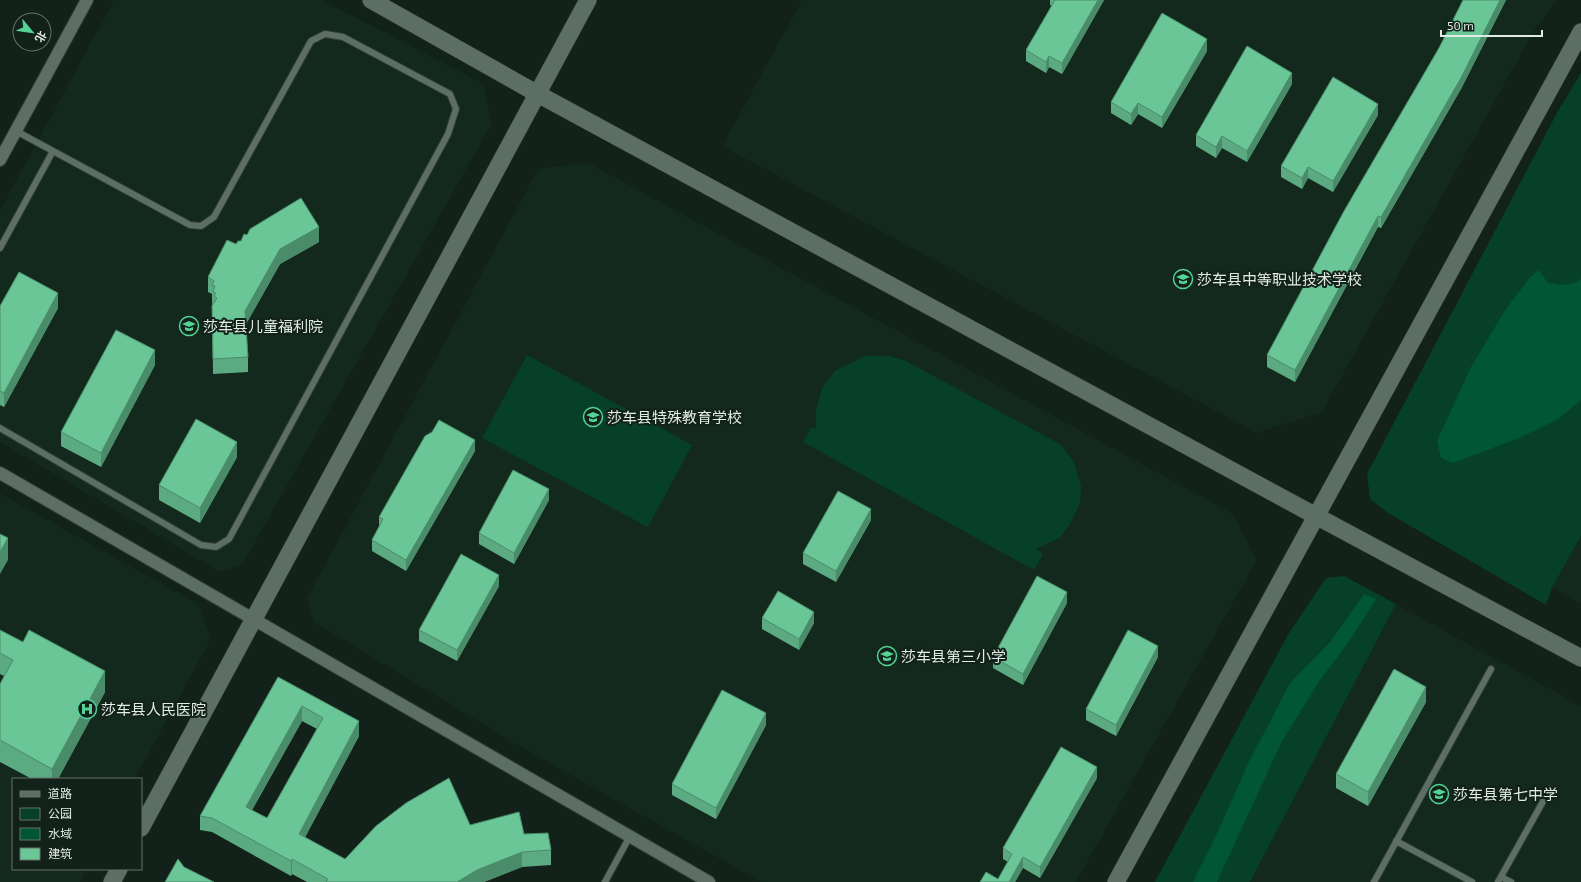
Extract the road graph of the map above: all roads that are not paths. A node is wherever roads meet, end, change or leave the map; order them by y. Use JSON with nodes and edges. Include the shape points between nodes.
{"nodes":[{"id":1,"x":87,"y":0,"type":"edge"},
{"id":2,"x":371,"y":0,"type":"edge"},
{"id":3,"x":588,"y":0,"type":"edge"},
{"id":4,"x":1581,"y":32,"type":"edge"},
{"id":5,"x":536,"y":93,"type":"junction"},
{"id":6,"x":16,"y":130,"type":"junction"},
{"id":7,"x":53,"y":151,"type":"junction"},
{"id":8,"x":0,"y":160,"type":"edge"},
{"id":9,"x":0,"y":248,"type":"edge"},
{"id":10,"x":0,"y":428,"type":"edge"},
{"id":11,"x":0,"y":473,"type":"edge"},
{"id":12,"x":1316,"y":516,"type":"junction"},
{"id":13,"x":254,"y":620,"type":"junction"},
{"id":14,"x":1581,"y":658,"type":"edge"},
{"id":15,"x":1491,"y":669,"type":"dead end"},
{"id":16,"x":1550,"y":789,"type":"dead end"},
{"id":17,"x":142,"y":826,"type":"edge"},
{"id":18,"x":630,"y":836,"type":"junction"},
{"id":19,"x":1396,"y":841,"type":"junction"},
{"id":20,"x":118,"y":870,"type":"edge"},
{"id":21,"x":1500,"y":879,"type":"edge"},
{"id":22,"x":112,"y":882,"type":"edge"},
{"id":23,"x":605,"y":882,"type":"edge"},
{"id":24,"x":709,"y":882,"type":"edge"},
{"id":25,"x":1116,"y":882,"type":"edge"},
{"id":26,"x":1374,"y":882,"type":"edge"},
{"id":27,"x":1472,"y":882,"type":"edge"},
{"id":28,"x":1511,"y":882,"type":"edge"}],
"edges":[{"from":1,"to":6,"type":"street"},
{"from":2,"to":5,"type":"street"},
{"from":3,"to":5,"type":"street"},
{"from":4,"to":12,"type":"street"},
{"from":5,"to":12,"type":"street"},
{"from":5,"to":13,"type":"street"},
{"from":6,"to":7,"type":"lane"},
{"from":6,"to":8,"type":"street"},
{"from":7,"to":9,"type":"lane"},
{"from":7,"to":10,"type":"lane","via":[[190,225],[201,226],[214,217],[311,41],[325,34],[343,37],[450,94],[456,109],[448,134],[229,539],[216,547],[201,546]]},
{"from":11,"to":13,"type":"street"},
{"from":12,"to":14,"type":"street"},
{"from":12,"to":25,"type":"street"},
{"from":13,"to":17,"type":"street"},
{"from":13,"to":18,"type":"street"},
{"from":15,"to":19,"type":"lane"},
{"from":16,"to":21,"type":"lane"},
{"from":18,"to":23,"type":"lane"},
{"from":18,"to":24,"type":"street"},
{"from":19,"to":26,"type":"lane"},
{"from":19,"to":27,"type":"lane"},
{"from":20,"to":22,"type":"street"},
{"from":21,"to":28,"type":"lane"}]}
